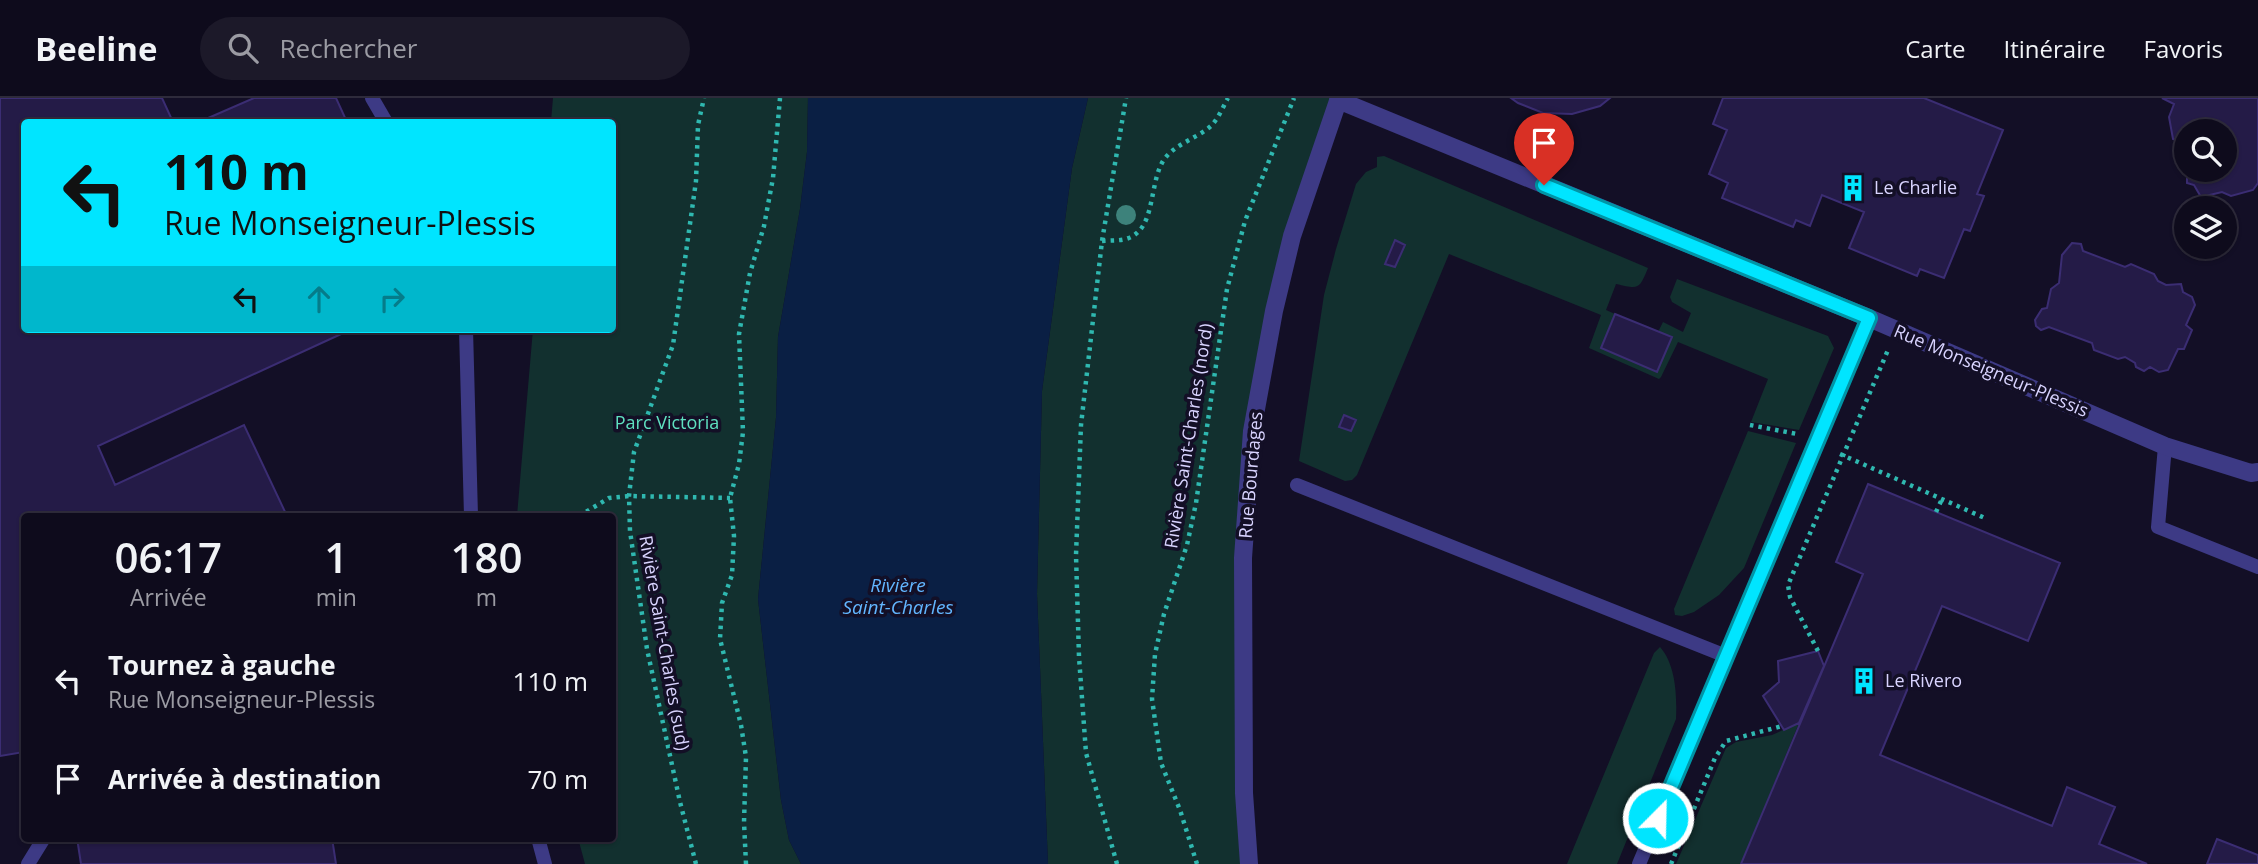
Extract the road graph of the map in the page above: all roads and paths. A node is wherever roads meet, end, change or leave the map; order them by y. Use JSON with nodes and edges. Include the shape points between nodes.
{"nodes":[{"id":1,"x":372,"y":98,"type":"edge"},
{"id":2,"x":704,"y":98,"type":"edge"},
{"id":3,"x":780,"y":98,"type":"edge"},
{"id":4,"x":1126,"y":98,"type":"edge"},
{"id":5,"x":1228,"y":98,"type":"edge"},
{"id":6,"x":1294,"y":98,"type":"edge"},
{"id":7,"x":1339,"y":99,"type":"edge"},
{"id":8,"x":384,"y":119,"type":"edge"},
{"id":9,"x":1102,"y":241,"type":"junction"},
{"id":10,"x":1869,"y":318,"type":"junction"},
{"id":11,"x":1896,"y":330,"type":"junction"},
{"id":12,"x":466,"y":333,"type":"edge"},
{"id":13,"x":1750,"y":425,"type":"dead end"},
{"id":14,"x":1816,"y":443,"type":"junction"},
{"id":15,"x":2165,"y":446,"type":"junction"},
{"id":16,"x":1843,"y":455,"type":"junction"},
{"id":17,"x":2258,"y":472,"type":"edge"},
{"id":18,"x":1297,"y":485,"type":"dead end"},
{"id":19,"x":629,"y":496,"type":"junction"},
{"id":20,"x":730,"y":498,"type":"junction"},
{"id":21,"x":1942,"y":499,"type":"junction"},
{"id":22,"x":1936,"y":512,"type":"dead end"},
{"id":23,"x":471,"y":513,"type":"edge"},
{"id":24,"x":584,"y":513,"type":"edge"},
{"id":25,"x":1987,"y":519,"type":"dead end"},
{"id":26,"x":2258,"y":567,"type":"edge"},
{"id":27,"x":1818,"y":651,"type":"dead end"},
{"id":28,"x":1726,"y":656,"type":"junction"},
{"id":29,"x":1782,"y":726,"type":"dead end"},
{"id":30,"x":42,"y":842,"type":"edge"},
{"id":31,"x":539,"y":842,"type":"edge"},
{"id":32,"x":28,"y":864,"type":"edge"},
{"id":33,"x":545,"y":864,"type":"edge"},
{"id":34,"x":696,"y":864,"type":"edge"},
{"id":35,"x":746,"y":864,"type":"edge"},
{"id":36,"x":1117,"y":864,"type":"edge"},
{"id":37,"x":1197,"y":864,"type":"edge"},
{"id":38,"x":1249,"y":864,"type":"edge"},
{"id":39,"x":1639,"y":864,"type":"edge"},
{"id":40,"x":1671,"y":864,"type":"edge"}],
"edges":[{"from":1,"to":8,"type":"lane"},
{"from":2,"to":19,"type":"path","name":"Rivière Saint-Charles (sud)","via":[[673,345],[634,452]]},
{"from":3,"to":20,"type":"path","via":[[766,214],[739,334],[743,432]]},
{"from":4,"to":9,"type":"path"},
{"from":5,"to":9,"type":"path","via":[[1212,125],[1163,161],[1144,225],[1136,235]]},
{"from":6,"to":37,"type":"path","name":"Rivière Saint-Charles (nord)","via":[[1245,221],[1227,289],[1194,514],[1155,654],[1152,699],[1161,763]]},
{"from":7,"to":10,"type":"street","name":"Rue Monseigneur-Plessis"},
{"from":7,"to":38,"type":"street","name":"Rue Bourdages","via":[[1292,236],[1252,431],[1243,558],[1244,793]]},
{"from":9,"to":36,"type":"path","via":[[1081,425],[1076,568],[1086,753]]},
{"from":10,"to":11,"type":"street","name":"Rue Monseigneur-Plessis"},
{"from":10,"to":14,"type":"lane"},
{"from":11,"to":15,"type":"street","name":"Rue Monseigneur-Plessis"},
{"from":11,"to":16,"type":"path"},
{"from":12,"to":23,"type":"lane"},
{"from":13,"to":14,"type":"path","via":[[1796,433]]},
{"from":14,"to":16,"type":"path"},
{"from":14,"to":28,"type":"lane"},
{"from":15,"to":17,"type":"street","name":"Rue Monseigneur-Plessis"},
{"from":15,"to":26,"type":"lane","via":[[2158,527]]},
{"from":16,"to":21,"type":"path"},
{"from":16,"to":27,"type":"path","via":[[1788,585]]},
{"from":18,"to":28,"type":"lane"},
{"from":19,"to":20,"type":"path"},
{"from":19,"to":24,"type":"path","via":[[609,498]]},
{"from":19,"to":34,"type":"path","name":"Rivière Saint-Charles (sud)","via":[[647,649]]},
{"from":20,"to":35,"type":"path","via":[[732,575],[722,603],[720,639],[746,757]]},
{"from":21,"to":22,"type":"path"},
{"from":21,"to":25,"type":"path"},
{"from":28,"to":39,"type":"lane"},
{"from":29,"to":40,"type":"path","via":[[1726,741]]},
{"from":30,"to":32,"type":"lane"},
{"from":31,"to":33,"type":"lane"}]}
